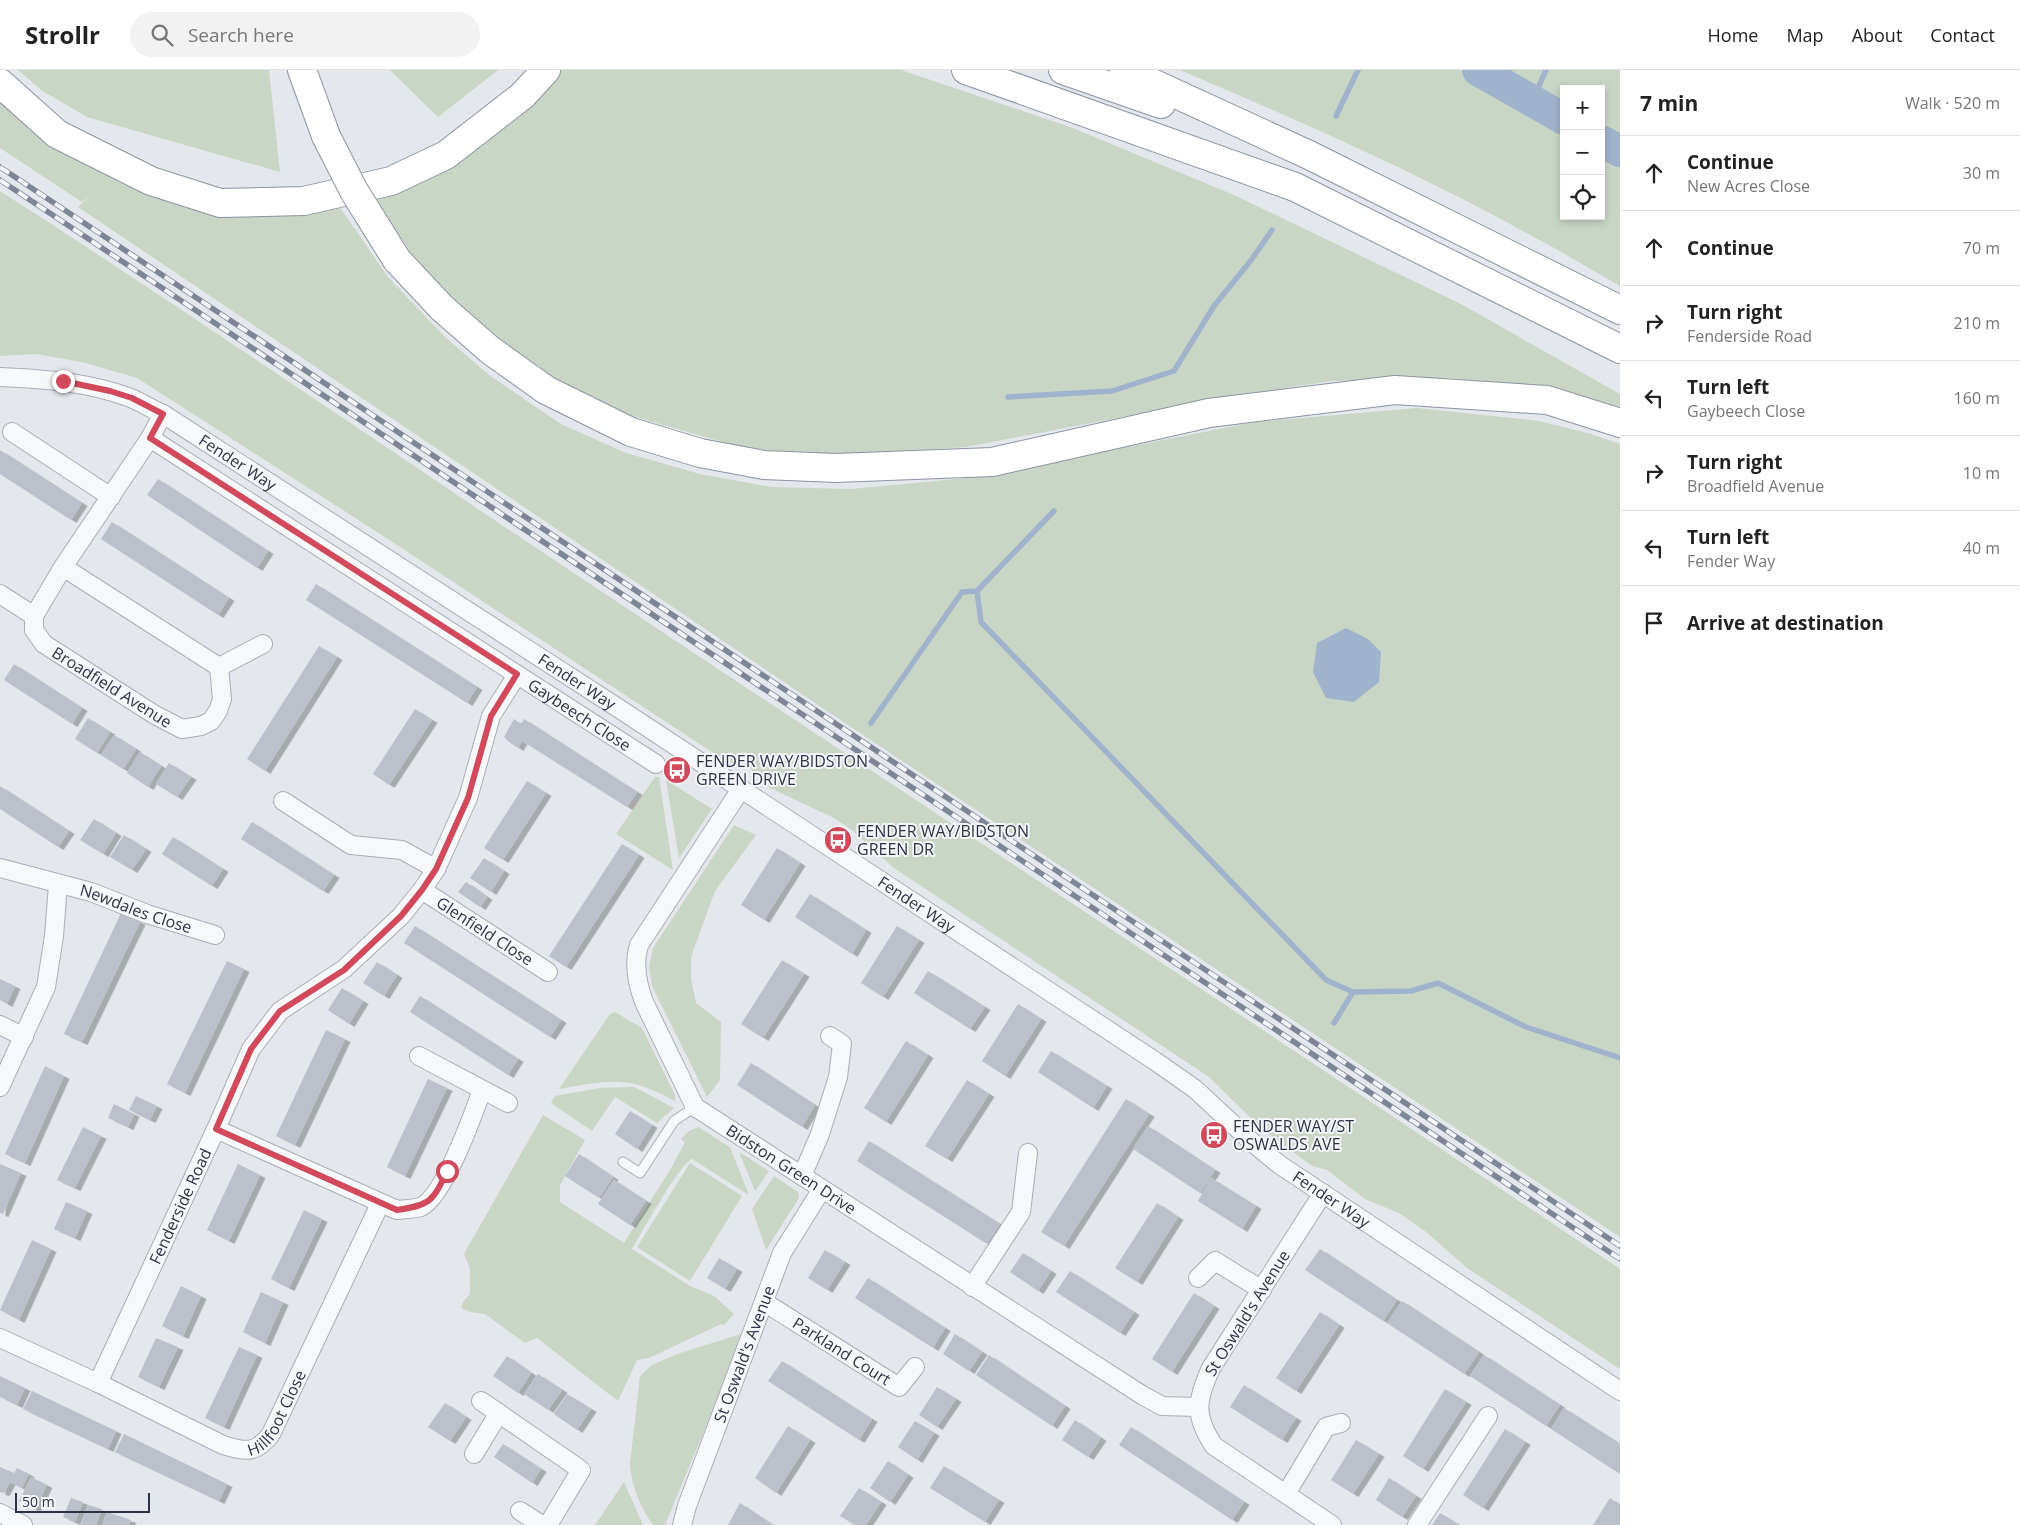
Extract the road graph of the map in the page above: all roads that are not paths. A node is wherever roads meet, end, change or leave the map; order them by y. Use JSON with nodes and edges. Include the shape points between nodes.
{"nodes":[{"id":1,"x":302,"y":70,"type":"edge"},
{"id":2,"x":546,"y":70,"type":"edge"},
{"id":3,"x":966,"y":70,"type":"edge"},
{"id":4,"x":1063,"y":70,"type":"edge"},
{"id":5,"x":1124,"y":70,"type":"edge"},
{"id":6,"x":0,"y":83,"type":"edge"},
{"id":7,"x":1309,"y":156,"type":"junction"},
{"id":8,"x":1620,"y":310,"type":"edge"},
{"id":9,"x":1620,"y":349,"type":"edge"},
{"id":10,"x":0,"y":377,"type":"edge"},
{"id":11,"x":163,"y":414,"type":"junction"},
{"id":12,"x":1620,"y":423,"type":"edge"},
{"id":13,"x":12,"y":432,"type":"dead end"},
{"id":14,"x":150,"y":438,"type":"junction"},
{"id":15,"x":111,"y":497,"type":"junction"},
{"id":16,"x":63,"y":567,"type":"junction"},
{"id":17,"x":0,"y":594,"type":"edge"},
{"id":18,"x":34,"y":616,"type":"junction"},
{"id":19,"x":263,"y":644,"type":"dead end"},
{"id":20,"x":219,"y":667,"type":"junction"},
{"id":21,"x":517,"y":674,"type":"junction"},
{"id":22,"x":612,"y":704,"type":"junction"},
{"id":23,"x":597,"y":726,"type":"junction"},
{"id":24,"x":656,"y":764,"type":"dead end"},
{"id":25,"x":741,"y":789,"type":"junction"},
{"id":26,"x":283,"y":801,"type":"dead end"},
{"id":27,"x":0,"y":868,"type":"edge"},
{"id":28,"x":436,"y":869,"type":"junction"},
{"id":29,"x":58,"y":885,"type":"junction"},
{"id":30,"x":422,"y":890,"type":"junction"},
{"id":31,"x":215,"y":935,"type":"dead end"},
{"id":32,"x":548,"y":972,"type":"dead end"},
{"id":33,"x":0,"y":1024,"type":"edge"},
{"id":34,"x":830,"y":1036,"type":"dead end"},
{"id":35,"x":24,"y":1037,"type":"junction"},
{"id":36,"x":419,"y":1056,"type":"dead end"},
{"id":37,"x":0,"y":1087,"type":"edge"},
{"id":38,"x":482,"y":1090,"type":"junction"},
{"id":39,"x":508,"y":1103,"type":"dead end"},
{"id":40,"x":695,"y":1107,"type":"junction"},
{"id":41,"x":216,"y":1129,"type":"junction"},
{"id":42,"x":1028,"y":1153,"type":"dead end"},
{"id":43,"x":623,"y":1162,"type":"dead end"},
{"id":44,"x":802,"y":1176,"type":"junction"},
{"id":45,"x":822,"y":1189,"type":"junction"},
{"id":46,"x":1323,"y":1193,"type":"junction"},
{"id":47,"x":380,"y":1204,"type":"junction"},
{"id":48,"x":1198,"y":1278,"type":"dead end"},
{"id":49,"x":972,"y":1287,"type":"junction"},
{"id":50,"x":1262,"y":1290,"type":"junction"},
{"id":51,"x":764,"y":1302,"type":"junction"},
{"id":52,"x":0,"y":1338,"type":"edge"},
{"id":53,"x":915,"y":1367,"type":"dead end"},
{"id":54,"x":98,"y":1383,"type":"junction"},
{"id":55,"x":1620,"y":1391,"type":"edge"},
{"id":56,"x":480,"y":1401,"type":"dead end"},
{"id":57,"x":1198,"y":1407,"type":"junction"},
{"id":58,"x":499,"y":1413,"type":"junction"},
{"id":59,"x":1488,"y":1416,"type":"dead end"},
{"id":60,"x":1341,"y":1423,"type":"dead end"},
{"id":61,"x":474,"y":1454,"type":"dead end"},
{"id":62,"x":1286,"y":1494,"type":"junction"},
{"id":63,"x":520,"y":1511,"type":"dead end"},
{"id":64,"x":0,"y":1513,"type":"edge"},
{"id":65,"x":23,"y":1525,"type":"edge"},
{"id":66,"x":542,"y":1525,"type":"edge"},
{"id":67,"x":548,"y":1525,"type":"edge"},
{"id":68,"x":682,"y":1525,"type":"edge"},
{"id":69,"x":1332,"y":1525,"type":"edge"},
{"id":70,"x":1417,"y":1525,"type":"edge"}],
"edges":[{"from":1,"to":12,"type":"highway","bridge":true,"via":[[326,136],[358,198],[397,260],[442,308],[490,350],[546,390],[631,432],[700,453],[764,465],[836,468],[992,462],[1209,413],[1395,390],[1547,400]]},
{"from":2,"to":6,"type":"highway","via":[[522,96],[446,155],[391,180],[304,201],[220,203],[150,181],[57,134]]},
{"from":3,"to":9,"type":"highway","via":[[1296,187]]},
{"from":4,"to":7,"type":"highway"},
{"from":5,"to":7,"type":"highway"},
{"from":7,"to":8,"type":"highway"},
{"from":10,"to":11,"type":"street","name":"Fender Way","via":[[63,381],[110,391]]},
{"from":11,"to":14,"type":"street"},
{"from":11,"to":22,"type":"street","name":"Fender Way"},
{"from":13,"to":15,"type":"street"},
{"from":14,"to":15,"type":"street"},
{"from":14,"to":21,"type":"street","name":"Gaybeech Close"},
{"from":15,"to":16,"type":"street"},
{"from":16,"to":18,"type":"street"},
{"from":16,"to":20,"type":"street"},
{"from":17,"to":18,"type":"street"},
{"from":18,"to":20,"type":"street","name":"Broadfield Avenue","via":[[34,630],[44,644],[182,729],[211,721],[218,711],[222,699]]},
{"from":19,"to":20,"type":"street"},
{"from":21,"to":23,"type":"street","name":"Gaybeech Close"},
{"from":21,"to":28,"type":"street","name":"Fenderside Road","via":[[491,716],[468,798]]},
{"from":22,"to":23,"type":"street"},
{"from":22,"to":25,"type":"street","name":"Fender Way"},
{"from":23,"to":24,"type":"street","name":"Gaybeech Close"},
{"from":25,"to":40,"type":"street","via":[[639,945],[635,959],[644,1002]]},
{"from":25,"to":46,"type":"street","name":"Fender Way","via":[[1155,1061],[1195,1089],[1280,1165]]},
{"from":26,"to":28,"type":"street","via":[[351,845],[402,850]]},
{"from":27,"to":29,"type":"street","name":"Newdales Close"},
{"from":28,"to":30,"type":"street","name":"Fenderside Road"},
{"from":29,"to":31,"type":"street","name":"Newdales Close","via":[[91,892]]},
{"from":29,"to":35,"type":"street","name":"Newdales Close","via":[[46,987]]},
{"from":30,"to":32,"type":"street","name":"Glenfield Close"},
{"from":30,"to":41,"type":"street","name":"Fenderside Road","via":[[401,916],[344,970],[280,1011],[251,1049]]},
{"from":33,"to":35,"type":"street"},
{"from":34,"to":44,"type":"street","via":[[842,1044],[838,1077],[820,1134]]},
{"from":35,"to":37,"type":"street","name":"Newdales Close"},
{"from":36,"to":38,"type":"street"},
{"from":38,"to":39,"type":"street"},
{"from":38,"to":47,"type":"street","via":[[467,1131],[436,1194],[421,1207],[397,1210]]},
{"from":40,"to":43,"type":"lane","via":[[674,1121],[640,1173]]},
{"from":40,"to":44,"type":"street","name":"Bidston Green Drive"},
{"from":41,"to":47,"type":"street"},
{"from":41,"to":54,"type":"street","name":"Fenderside Road"},
{"from":42,"to":49,"type":"street","via":[[1022,1212]]},
{"from":44,"to":45,"type":"street","name":"Bidston Green Drive"},
{"from":45,"to":49,"type":"street","name":"Bidston Green Drive"},
{"from":45,"to":51,"type":"street","name":"St Oswald's Avenue","via":[[782,1254]]},
{"from":46,"to":50,"type":"street","name":"St Oswald's Avenue"},
{"from":46,"to":55,"type":"street","name":"Fender Way"},
{"from":47,"to":54,"type":"street","name":"Hillfoot Close","via":[[280,1418],[265,1443],[243,1451],[223,1446]]},
{"from":48,"to":50,"type":"street","via":[[1215,1261]]},
{"from":49,"to":57,"type":"street","name":"Bidston Green Drive","via":[[1162,1406]]},
{"from":50,"to":57,"type":"street","name":"St Oswald's Avenue","via":[[1211,1368],[1201,1390]]},
{"from":51,"to":53,"type":"street","name":"Parkland Court","via":[[899,1387]]},
{"from":51,"to":68,"type":"street","name":"St Oswald's Avenue"},
{"from":52,"to":54,"type":"street","name":"Hillfoot Close"},
{"from":56,"to":58,"type":"street"},
{"from":57,"to":62,"type":"street","name":"St Oswald's Avenue","via":[[1204,1431],[1214,1446]]},
{"from":58,"to":61,"type":"street"},
{"from":58,"to":67,"type":"street","via":[[581,1470]]},
{"from":59,"to":70,"type":"street"},
{"from":60,"to":62,"type":"street","via":[[1326,1427]]},
{"from":62,"to":69,"type":"street","name":"St Oswald's Avenue"},
{"from":63,"to":66,"type":"street"},
{"from":64,"to":65,"type":"street"}]}
